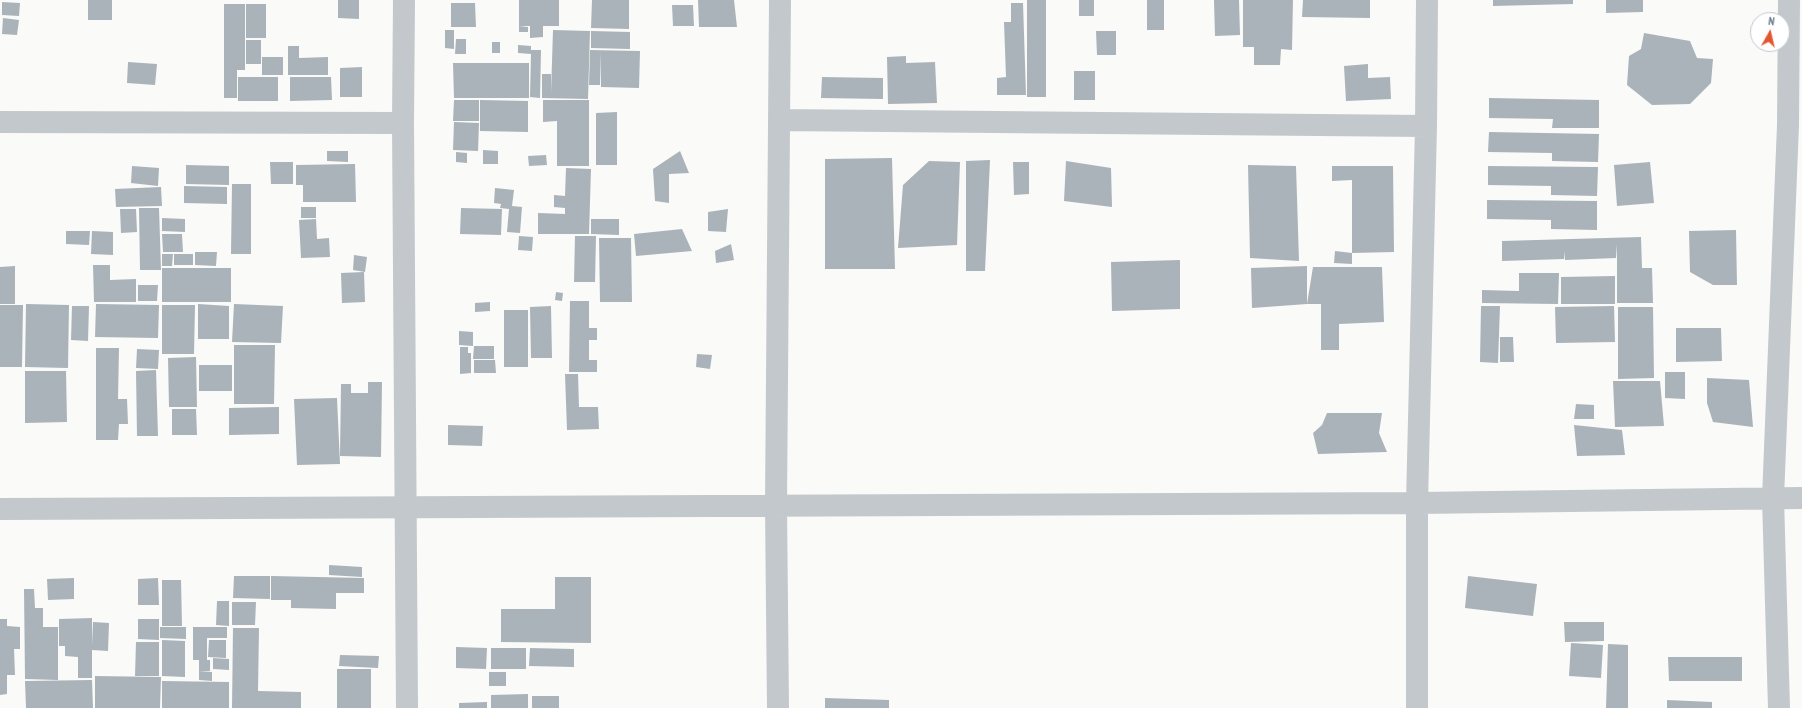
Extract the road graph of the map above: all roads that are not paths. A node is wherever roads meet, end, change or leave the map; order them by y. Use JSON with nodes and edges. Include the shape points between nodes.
{"nodes":[{"id":1,"x":404,"y":0,"type":"edge"},
{"id":2,"x":780,"y":0,"type":"edge"},
{"id":3,"x":1427,"y":0,"type":"edge"},
{"id":4,"x":1789,"y":0,"type":"edge"},
{"id":5,"x":779,"y":120,"type":"junction"},
{"id":6,"x":0,"y":122,"type":"edge"},
{"id":7,"x":403,"y":123,"type":"junction"},
{"id":8,"x":1426,"y":126,"type":"junction"},
{"id":9,"x":1795,"y":126,"type":"edge"},
{"id":10,"x":1773,"y":498,"type":"junction"},
{"id":11,"x":1802,"y":498,"type":"edge"},
{"id":12,"x":1417,"y":503,"type":"junction"},
{"id":13,"x":776,"y":505,"type":"junction"},
{"id":14,"x":406,"y":508,"type":"junction"},
{"id":15,"x":0,"y":509,"type":"edge"},
{"id":16,"x":407,"y":708,"type":"edge"},
{"id":17,"x":778,"y":708,"type":"edge"},
{"id":18,"x":1417,"y":708,"type":"edge"},
{"id":19,"x":1778,"y":708,"type":"edge"}],
"edges":[{"from":1,"to":7,"type":"street"},
{"from":2,"to":5,"type":"street"},
{"from":3,"to":8,"type":"street"},
{"from":4,"to":9,"type":"street"},
{"from":5,"to":8,"type":"street"},
{"from":5,"to":13,"type":"street"},
{"from":6,"to":7,"type":"street"},
{"from":7,"to":14,"type":"street"},
{"from":8,"to":12,"type":"street"},
{"from":9,"to":10,"type":"street"},
{"from":10,"to":11,"type":"street"},
{"from":10,"to":12,"type":"street"},
{"from":10,"to":19,"type":"street"},
{"from":12,"to":13,"type":"street"},
{"from":12,"to":18,"type":"street"},
{"from":13,"to":14,"type":"street"},
{"from":13,"to":17,"type":"street"},
{"from":14,"to":15,"type":"street"},
{"from":14,"to":16,"type":"street"}]}
